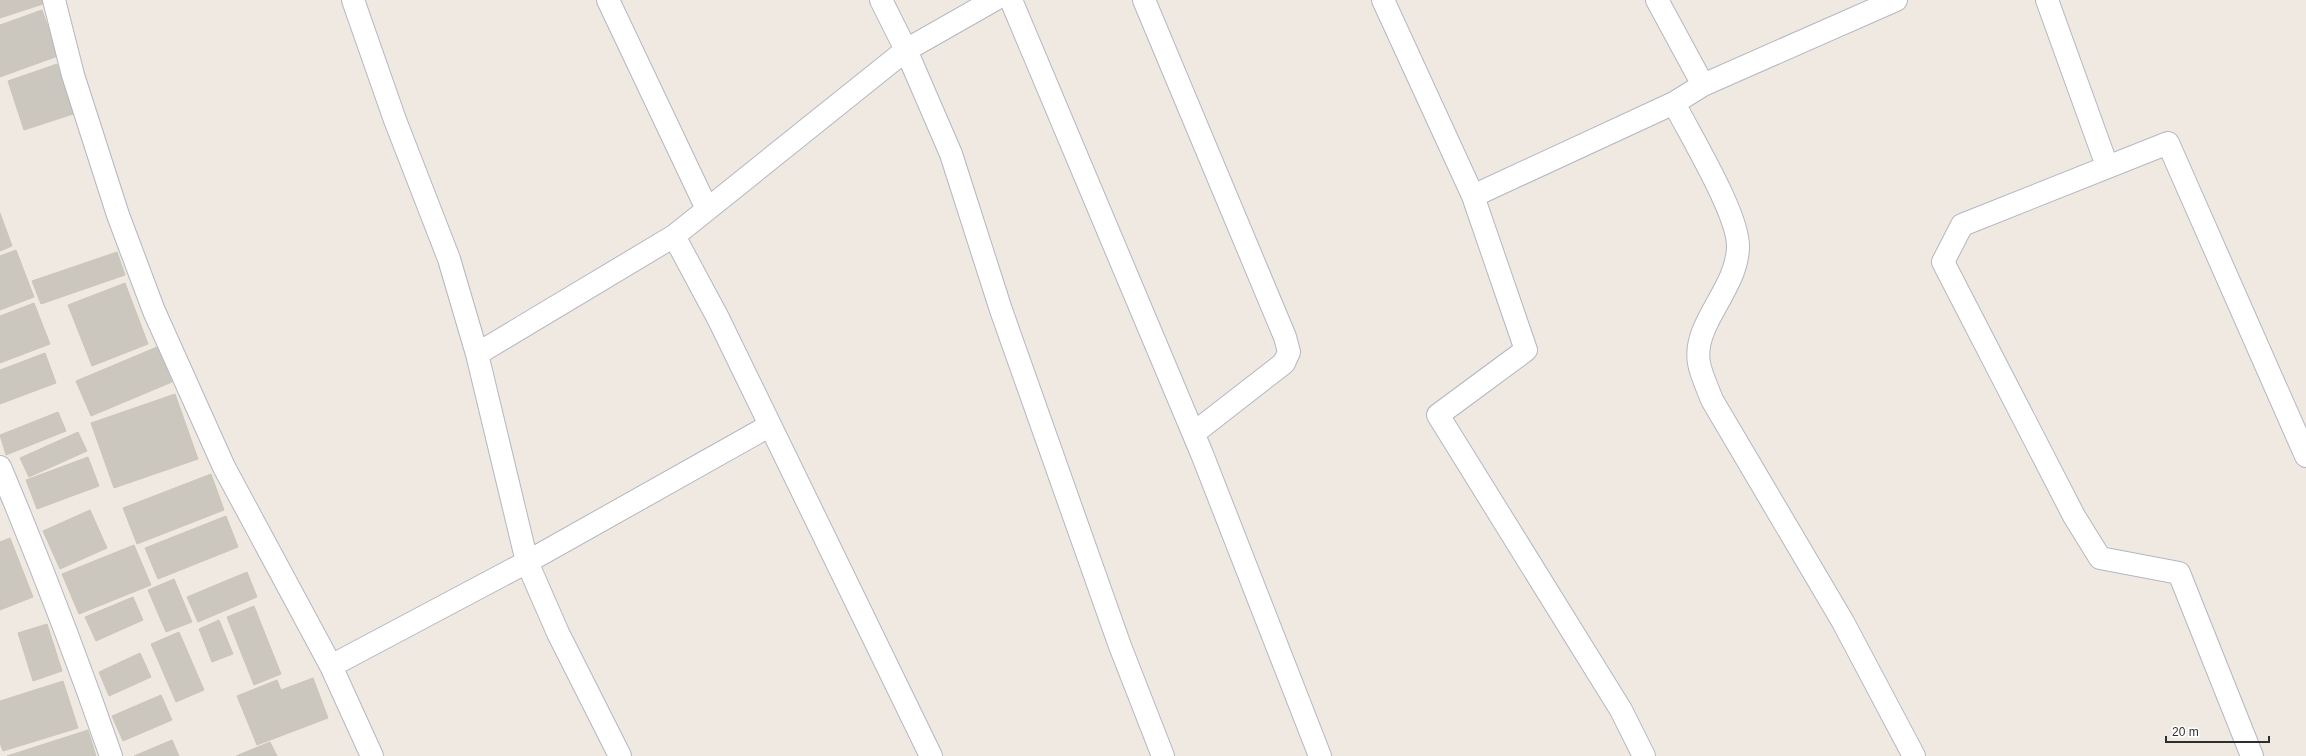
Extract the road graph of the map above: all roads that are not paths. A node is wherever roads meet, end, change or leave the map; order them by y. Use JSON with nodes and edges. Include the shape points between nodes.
{"nodes":[{"id":1,"x":54,"y":0,"type":"edge"},
{"id":2,"x":353,"y":0,"type":"edge"},
{"id":3,"x":608,"y":0,"type":"edge"},
{"id":4,"x":881,"y":0,"type":"edge"},
{"id":5,"x":994,"y":0,"type":"edge"},
{"id":6,"x":1011,"y":0,"type":"edge"},
{"id":7,"x":1144,"y":0,"type":"edge"},
{"id":8,"x":1383,"y":0,"type":"edge"},
{"id":9,"x":1657,"y":0,"type":"edge"},
{"id":10,"x":1896,"y":0,"type":"edge"},
{"id":11,"x":2047,"y":0,"type":"edge"},
{"id":12,"x":1851,"y":8,"type":"edge"},
{"id":13,"x":906,"y":50,"type":"junction"},
{"id":14,"x":1703,"y":85,"type":"junction"},
{"id":15,"x":1674,"y":103,"type":"junction"},
{"id":16,"x":2107,"y":166,"type":"junction"},
{"id":17,"x":1472,"y":196,"type":"junction"},
{"id":18,"x":707,"y":209,"type":"junction"},
{"id":19,"x":674,"y":236,"type":"junction"},
{"id":20,"x":476,"y":354,"type":"junction"},
{"id":21,"x":769,"y":426,"type":"junction"},
{"id":22,"x":1194,"y":433,"type":"junction"},
{"id":23,"x":2306,"y":456,"type":"edge"},
{"id":24,"x":0,"y":467,"type":"edge"},
{"id":25,"x":527,"y":562,"type":"junction"},
{"id":26,"x":331,"y":666,"type":"junction"},
{"id":27,"x":111,"y":756,"type":"edge"},
{"id":28,"x":372,"y":756,"type":"edge"},
{"id":29,"x":620,"y":756,"type":"edge"},
{"id":30,"x":931,"y":756,"type":"edge"},
{"id":31,"x":1163,"y":756,"type":"edge"},
{"id":32,"x":1320,"y":756,"type":"edge"},
{"id":33,"x":1644,"y":756,"type":"edge"},
{"id":34,"x":1914,"y":756,"type":"edge"},
{"id":35,"x":2252,"y":756,"type":"edge"}],
"edges":[{"from":1,"to":26,"type":"street","via":[[73,75],[118,215],[154,311],[224,467]]},
{"from":2,"to":20,"type":"street","via":[[395,120],[449,259]]},
{"from":3,"to":18,"type":"street"},
{"from":4,"to":13,"type":"street"},
{"from":5,"to":13,"type":"street"},
{"from":6,"to":22,"type":"street"},
{"from":7,"to":22,"type":"street","via":[[1285,337],[1289,352],[1284,363]]},
{"from":8,"to":17,"type":"street"},
{"from":9,"to":14,"type":"street"},
{"from":10,"to":12,"type":"street"},
{"from":11,"to":16,"type":"street"},
{"from":12,"to":14,"type":"street"},
{"from":13,"to":18,"type":"street"},
{"from":13,"to":31,"type":"street","via":[[951,154],[1001,310],[1120,646]]},
{"from":14,"to":15,"type":"street"},
{"from":15,"to":17,"type":"street"},
{"from":15,"to":34,"type":"street","via":[[1732,215],[1739,246],[1734,273],[1701,333],[1699,363],[1712,400],[1843,622]]},
{"from":16,"to":23,"type":"street","via":[[2168,143]]},
{"from":16,"to":35,"type":"street","via":[[1962,225],[1943,262],[2074,516],[2100,558],[2179,574]]},
{"from":17,"to":33,"type":"street","via":[[1526,350],[1438,415],[1616,704]]},
{"from":18,"to":19,"type":"street"},
{"from":19,"to":20,"type":"street"},
{"from":19,"to":21,"type":"street","via":[[718,318]]},
{"from":20,"to":25,"type":"street"},
{"from":21,"to":25,"type":"street"},
{"from":21,"to":30,"type":"street"},
{"from":22,"to":32,"type":"street"},
{"from":24,"to":27,"type":"street","via":[[87,686]]},
{"from":25,"to":26,"type":"street"},
{"from":25,"to":29,"type":"street","via":[[558,633]]},
{"from":26,"to":28,"type":"street"}]}
